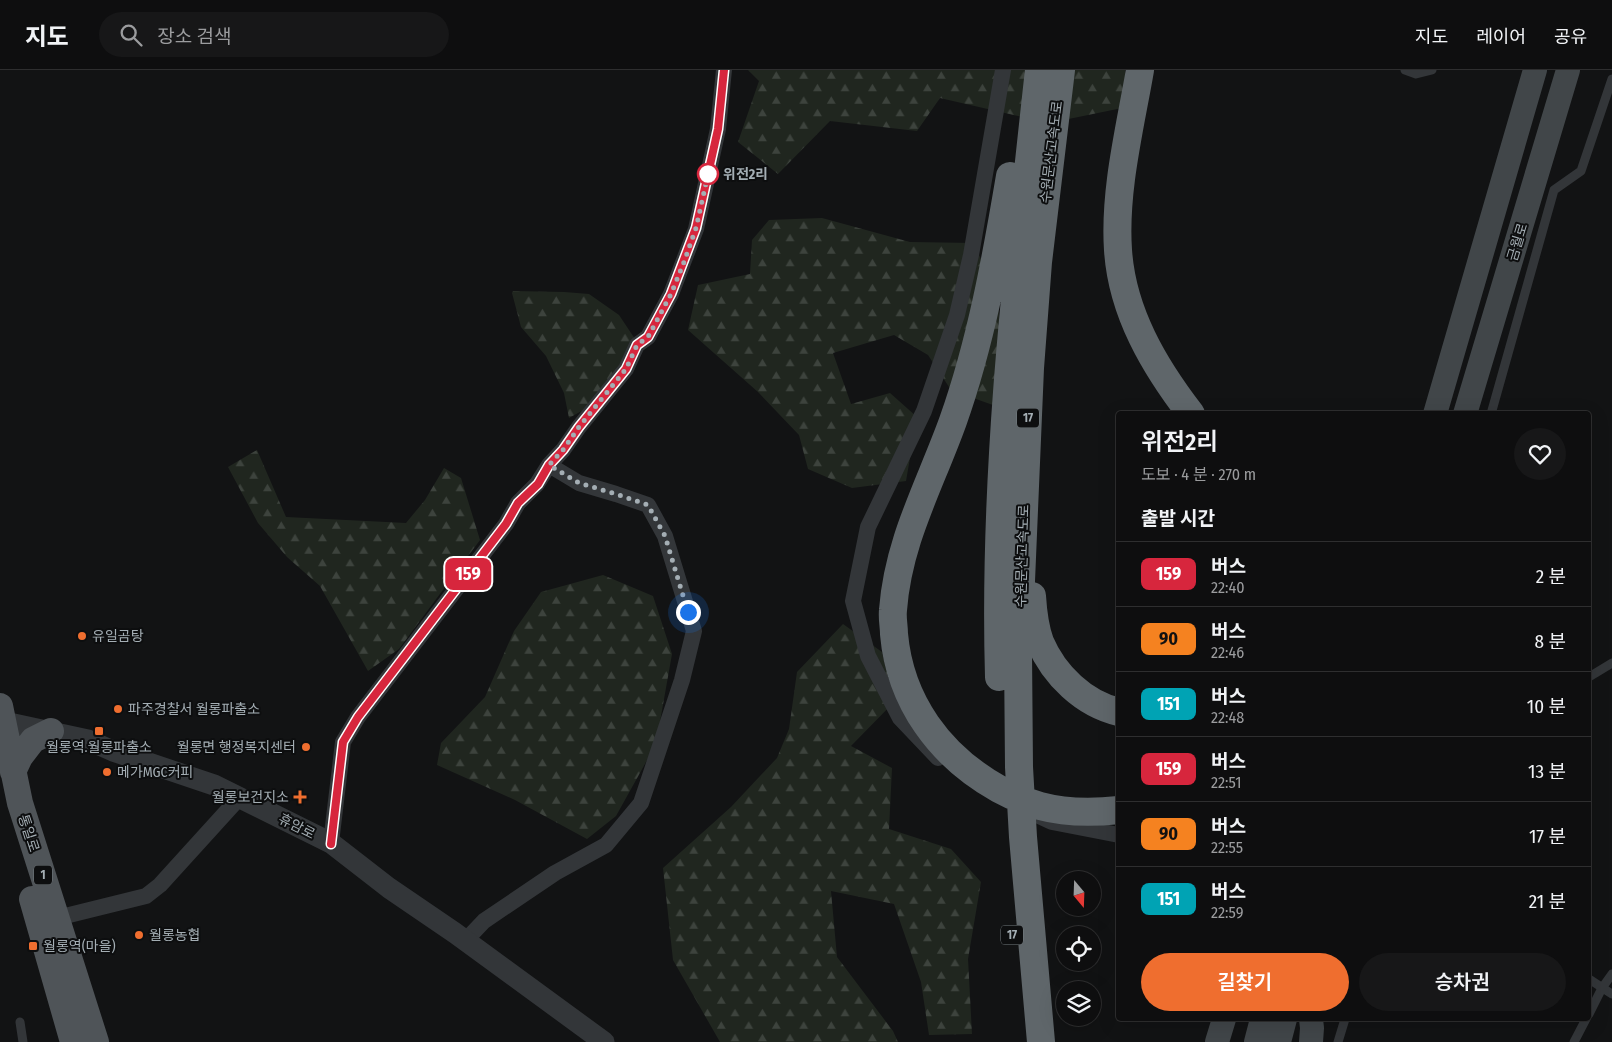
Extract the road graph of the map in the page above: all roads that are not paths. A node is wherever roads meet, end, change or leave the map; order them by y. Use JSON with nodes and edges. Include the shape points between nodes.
{"nodes":[{"id":1,"x":724,"y":70,"type":"edge"},
{"id":2,"x":1003,"y":70,"type":"edge"},
{"id":3,"x":1033,"y":70,"type":"edge"},
{"id":4,"x":1039,"y":70,"type":"edge"},
{"id":5,"x":1061,"y":70,"type":"edge"},
{"id":6,"x":1126,"y":70,"type":"edge"},
{"id":7,"x":1140,"y":70,"type":"edge"},
{"id":8,"x":1405,"y":70,"type":"edge"},
{"id":9,"x":1432,"y":70,"type":"edge"},
{"id":10,"x":1535,"y":70,"type":"edge"},
{"id":11,"x":1568,"y":70,"type":"edge"},
{"id":12,"x":1612,"y":79,"type":"edge"},
{"id":13,"x":1452,"y":355,"type":"junction"},
{"id":14,"x":1480,"y":364,"type":"junction"},
{"id":15,"x":1171,"y":411,"type":"edge"},
{"id":16,"x":1189,"y":411,"type":"edge"},
{"id":17,"x":1422,"y":411,"type":"edge"},
{"id":18,"x":1436,"y":411,"type":"edge"},
{"id":19,"x":1466,"y":411,"type":"edge"},
{"id":20,"x":1482,"y":411,"type":"edge"},
{"id":21,"x":1491,"y":411,"type":"edge"},
{"id":22,"x":549,"y":465,"type":"junction"},
{"id":23,"x":1024,"y":496,"type":"junction"},
{"id":24,"x":1612,"y":663,"type":"edge"},
{"id":25,"x":1591,"y":676,"type":"edge"},
{"id":26,"x":1116,"y":711,"type":"edge"},
{"id":27,"x":1,"y":716,"type":"edge"},
{"id":28,"x":52,"y":732,"type":"junction"},
{"id":29,"x":1010,"y":763,"type":"junction"},
{"id":30,"x":7,"y":775,"type":"edge"},
{"id":31,"x":239,"y":798,"type":"junction"},
{"id":32,"x":1116,"y":810,"type":"edge"},
{"id":33,"x":1013,"y":833,"type":"junction"},
{"id":34,"x":1116,"y":834,"type":"edge"},
{"id":35,"x":331,"y":844,"type":"junction"},
{"id":36,"x":56,"y":918,"type":"junction"},
{"id":37,"x":466,"y":941,"type":"junction"},
{"id":38,"x":1612,"y":974,"type":"edge"},
{"id":39,"x":1591,"y":980,"type":"edge"},
{"id":40,"x":1602,"y":988,"type":"junction"},
{"id":41,"x":1612,"y":994,"type":"edge"},
{"id":42,"x":1591,"y":1010,"type":"edge"},
{"id":43,"x":1223,"y":1021,"type":"edge"},
{"id":44,"x":1239,"y":1021,"type":"edge"},
{"id":45,"x":1261,"y":1021,"type":"edge"},
{"id":46,"x":1284,"y":1021,"type":"edge"},
{"id":47,"x":1300,"y":1021,"type":"edge"},
{"id":48,"x":1311,"y":1021,"type":"edge"},
{"id":49,"x":1344,"y":1021,"type":"edge"},
{"id":50,"x":1585,"y":1021,"type":"edge"},
{"id":51,"x":20,"y":1022,"type":"dead end"},
{"id":52,"x":23,"y":1042,"type":"edge"},
{"id":53,"x":73,"y":1042,"type":"edge"},
{"id":54,"x":96,"y":1042,"type":"edge"},
{"id":55,"x":604,"y":1042,"type":"edge"},
{"id":56,"x":1022,"y":1042,"type":"edge"},
{"id":57,"x":1041,"y":1042,"type":"edge"},
{"id":58,"x":1217,"y":1042,"type":"edge"},
{"id":59,"x":1234,"y":1042,"type":"edge"},
{"id":60,"x":1256,"y":1042,"type":"edge"},
{"id":61,"x":1279,"y":1042,"type":"edge"},
{"id":62,"x":1295,"y":1042,"type":"edge"},
{"id":63,"x":1311,"y":1042,"type":"edge"},
{"id":64,"x":1338,"y":1042,"type":"edge"},
{"id":65,"x":1574,"y":1042,"type":"edge"}],
"edges":[{"from":1,"to":22,"type":"street","via":[[718,129],[696,228],[671,294],[648,337],[637,345],[626,369]]},
{"from":2,"to":34,"type":"street","via":[[971,255],[957,315],[924,411],[868,527],[853,601],[868,656],[900,718],[942,762],[980,788],[1052,822]]},
{"from":3,"to":32,"type":"highway","via":[[1024,98],[996,258],[975,348],[953,421],[908,534],[896,576],[892,613],[895,646],[909,694],[922,718],[939,741],[975,774],[1038,806],[1064,811]]},
{"from":4,"to":29,"type":"highway","name":"수원문산고속도로","number":"17","via":[[1009,369],[999,528],[999,670]]},
{"from":5,"to":23,"type":"highway","name":"수원문산고속도로","number":"17","via":[[1038,262]]},
{"from":6,"to":15,"type":"highway","via":[[1110,157],[1102,227],[1106,275],[1127,341]]},
{"from":7,"to":16,"type":"highway","via":[[1122,174],[1118,251],[1123,283],[1143,343]]},
{"from":8,"to":9,"type":"lane","via":[[1416,74]]},
{"from":10,"to":13,"type":"main road"},
{"from":11,"to":14,"type":"main road","name":"금월로"},
{"from":12,"to":21,"type":"lane","via":[[1581,171],[1554,190]]},
{"from":13,"to":17,"type":"main road"},
{"from":13,"to":18,"type":"main road"},
{"from":14,"to":19,"type":"main road","name":"금월로"},
{"from":14,"to":20,"type":"main road","via":[[1486,396]]},
{"from":22,"to":35,"type":"street","via":[[538,484],[518,503],[506,524],[358,717],[343,742]]},
{"from":22,"to":37,"type":"street","via":[[579,483],[648,505],[665,536],[694,631],[682,680],[641,803],[606,845],[484,921]]},
{"from":23,"to":26,"type":"highway","via":[[1033,615],[1040,642],[1056,671],[1080,693],[1094,704]]},
{"from":23,"to":29,"type":"highway","name":"수원문산고속도로","number":"17"},
{"from":24,"to":25,"type":"lane"},
{"from":27,"to":28,"type":"street","name":"휴암로"},
{"from":27,"to":30,"type":"main road","name":"통일로","number":"1"},
{"from":28,"to":30,"type":"main road","via":[[34,740]]},
{"from":28,"to":31,"type":"street","name":"휴암로","via":[[88,740],[214,785]]},
{"from":29,"to":33,"type":"highway","name":"수원문산고속도로","number":"17"},
{"from":30,"to":36,"type":"main road","name":"통일로","number":"1","via":[[20,803]]},
{"from":30,"to":53,"type":"main road","name":"통일로","number":"1","via":[[7,809]]},
{"from":31,"to":35,"type":"street","name":"휴암로"},
{"from":31,"to":36,"type":"street","via":[[160,885],[146,896]]},
{"from":33,"to":56,"type":"highway","name":"수원문산고속도로","number":"17","via":[[1009,899]]},
{"from":33,"to":57,"type":"highway","name":"수원문산고속도로","number":"17"},
{"from":35,"to":37,"type":"street","name":"휴암로"},
{"from":36,"to":54,"type":"main road","name":"통일로","number":"1"},
{"from":37,"to":55,"type":"street","name":"휴암로"},
{"from":38,"to":40,"type":"lane"},
{"from":39,"to":40,"type":"lane"},
{"from":40,"to":41,"type":"lane"},
{"from":40,"to":42,"type":"lane"},
{"from":43,"to":58,"type":"main road"},
{"from":44,"to":59,"type":"main road"},
{"from":45,"to":60,"type":"main road"},
{"from":46,"to":61,"type":"main road"},
{"from":47,"to":62,"type":"main road"},
{"from":48,"to":63,"type":"main road"},
{"from":49,"to":64,"type":"lane"},
{"from":50,"to":65,"type":"lane"},
{"from":51,"to":52,"type":"lane"}]}
